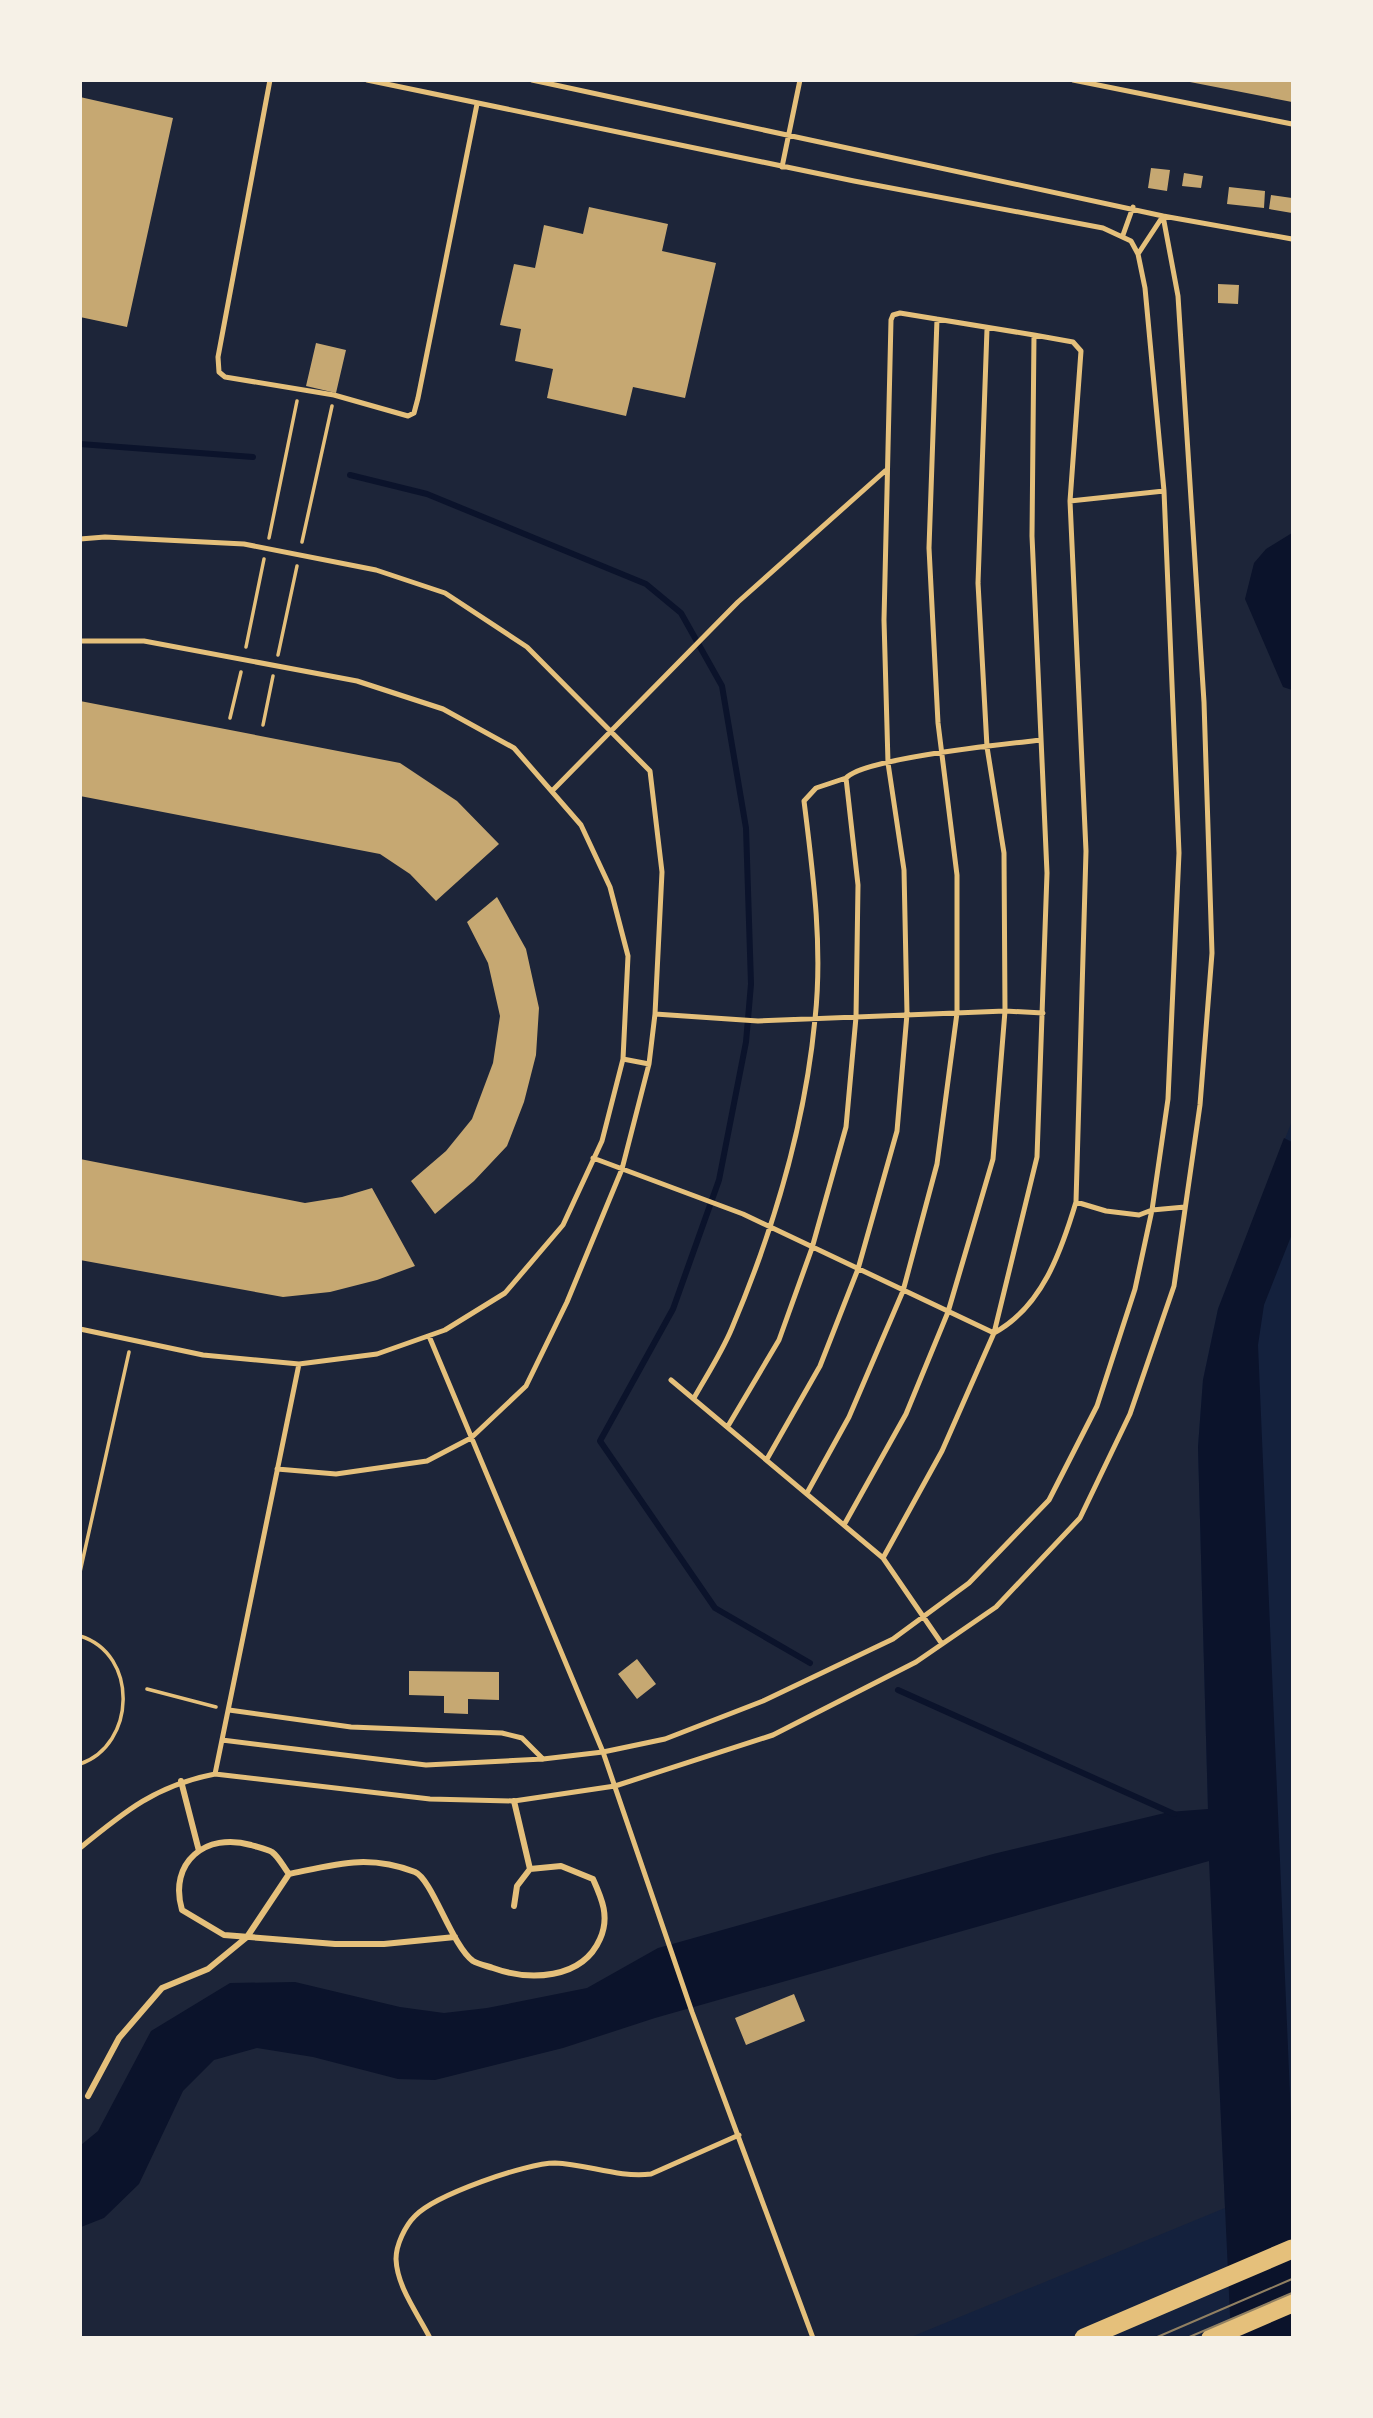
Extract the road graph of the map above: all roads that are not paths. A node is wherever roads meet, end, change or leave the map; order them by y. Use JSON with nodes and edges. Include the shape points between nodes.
{"nodes":[{"id":1,"x":270,"y":80,"type":"edge"},
{"id":2,"x":367,"y":80,"type":"edge"},
{"id":3,"x":532,"y":80,"type":"edge"},
{"id":4,"x":800,"y":80,"type":"edge"},
{"id":5,"x":1073,"y":80,"type":"edge"},
{"id":6,"x":477,"y":104,"type":"junction"},
{"id":7,"x":1293,"y":124,"type":"edge"},
{"id":8,"x":790,"y":134,"type":"junction"},
{"id":9,"x":782,"y":167,"type":"junction"},
{"id":10,"x":1133,"y":207,"type":"junction"},
{"id":11,"x":1163,"y":216,"type":"junction"},
{"id":12,"x":1123,"y":235,"type":"junction"},
{"id":13,"x":1293,"y":239,"type":"edge"},
{"id":14,"x":1138,"y":254,"type":"junction"},
{"id":15,"x":937,"y":319,"type":"junction"},
{"id":16,"x":987,"y":329,"type":"junction"},
{"id":17,"x":1034,"y":335,"type":"junction"},
{"id":18,"x":885,"y":471,"type":"junction"},
{"id":19,"x":1164,"y":491,"type":"junction"},
{"id":20,"x":1070,"y":501,"type":"junction"},
{"id":21,"x":80,"y":539,"type":"edge"},
{"id":22,"x":80,"y":641,"type":"edge"},
{"id":23,"x":610,"y":728,"type":"junction"},
{"id":24,"x":1041,"y":740,"type":"junction"},
{"id":25,"x":987,"y":747,"type":"junction"},
{"id":26,"x":942,"y":753,"type":"junction"},
{"id":27,"x":888,"y":763,"type":"junction"},
{"id":28,"x":845,"y":778,"type":"junction"},
{"id":29,"x":553,"y":790,"type":"junction"},
{"id":30,"x":1005,"y":1011,"type":"junction"},
{"id":31,"x":957,"y":1013,"type":"junction"},
{"id":32,"x":1043,"y":1013,"type":"junction"},
{"id":33,"x":655,"y":1014,"type":"junction"},
{"id":34,"x":907,"y":1014,"type":"junction"},
{"id":35,"x":856,"y":1017,"type":"junction"},
{"id":36,"x":816,"y":1018,"type":"junction"},
{"id":37,"x":623,"y":1059,"type":"junction"},
{"id":38,"x":649,"y":1063,"type":"junction"},
{"id":39,"x":593,"y":1158,"type":"junction"},
{"id":40,"x":622,"y":1169,"type":"junction"},
{"id":41,"x":1076,"y":1202,"type":"junction"},
{"id":42,"x":1185,"y":1207,"type":"junction"},
{"id":43,"x":1152,"y":1210,"type":"junction"},
{"id":44,"x":769,"y":1227,"type":"junction"},
{"id":45,"x":812,"y":1248,"type":"junction"},
{"id":46,"x":859,"y":1269,"type":"junction"},
{"id":47,"x":903,"y":1291,"type":"junction"},
{"id":48,"x":947,"y":1311,"type":"junction"},
{"id":49,"x":80,"y":1329,"type":"edge"},
{"id":50,"x":993,"y":1333,"type":"junction"},
{"id":51,"x":429,"y":1336,"type":"junction"},
{"id":52,"x":299,"y":1364,"type":"junction"},
{"id":53,"x":671,"y":1380,"type":"dead end"},
{"id":54,"x":694,"y":1398,"type":"junction"},
{"id":55,"x":728,"y":1426,"type":"junction"},
{"id":56,"x":471,"y":1438,"type":"junction"},
{"id":57,"x":767,"y":1459,"type":"junction"},
{"id":58,"x":277,"y":1469,"type":"junction"},
{"id":59,"x":807,"y":1493,"type":"junction"},
{"id":60,"x":844,"y":1525,"type":"junction"},
{"id":61,"x":883,"y":1558,"type":"junction"},
{"id":62,"x":925,"y":1616,"type":"junction"},
{"id":63,"x":942,"y":1644,"type":"junction"},
{"id":64,"x":229,"y":1710,"type":"junction"},
{"id":65,"x":222,"y":1740,"type":"junction"},
{"id":66,"x":603,"y":1752,"type":"junction"},
{"id":67,"x":543,"y":1759,"type":"junction"},
{"id":68,"x":215,"y":1774,"type":"junction"},
{"id":69,"x":181,"y":1780,"type":"junction"},
{"id":70,"x":615,"y":1786,"type":"junction"},
{"id":71,"x":514,"y":1801,"type":"junction"},
{"id":72,"x":80,"y":1848,"type":"edge"},
{"id":73,"x":199,"y":1851,"type":"junction"},
{"id":74,"x":530,"y":1869,"type":"junction"},
{"id":75,"x":289,"y":1874,"type":"junction"},
{"id":76,"x":514,"y":1906,"type":"dead end"},
{"id":77,"x":247,"y":1937,"type":"junction"},
{"id":78,"x":455,"y":1937,"type":"junction"},
{"id":79,"x":88,"y":2096,"type":"dead end"},
{"id":80,"x":739,"y":2135,"type":"junction"},
{"id":81,"x":1293,"y":2249,"type":"edge"},
{"id":82,"x":1293,"y":2303,"type":"edge"},
{"id":83,"x":1215,"y":2336,"type":"edge"},
{"id":84,"x":430,"y":2337,"type":"edge"},
{"id":85,"x":813,"y":2337,"type":"edge"},
{"id":86,"x":1084,"y":2337,"type":"edge"}],
"edges":[{"from":1,"to":6,"type":"lane","via":[[218,357],[219,372],[225,377],[334,395],[408,416],[414,413],[418,397]]},
{"from":2,"to":6,"type":"lane"},
{"from":3,"to":8,"type":"lane"},
{"from":4,"to":8,"type":"lane"},
{"from":5,"to":7,"type":"lane"},
{"from":6,"to":9,"type":"lane"},
{"from":8,"to":9,"type":"lane"},
{"from":8,"to":10,"type":"lane"},
{"from":9,"to":12,"type":"lane"},
{"from":10,"to":11,"type":"lane"},
{"from":10,"to":12,"type":"lane"},
{"from":11,"to":13,"type":"lane"},
{"from":11,"to":14,"type":"lane"},
{"from":11,"to":42,"type":"lane","via":[[1178,296],[1203,688],[1212,953],[1200,1105]]},
{"from":12,"to":14,"type":"lane"},
{"from":14,"to":19,"type":"lane"},
{"from":15,"to":16,"type":"lane"},
{"from":15,"to":18,"type":"lane","via":[[900,313],[891,320]]},
{"from":15,"to":26,"type":"lane","via":[[929,548]]},
{"from":16,"to":17,"type":"lane"},
{"from":16,"to":25,"type":"lane","via":[[978,583]]},
{"from":17,"to":20,"type":"lane","via":[[1073,342],[1080,351]]},
{"from":17,"to":24,"type":"lane","via":[[1032,536]]},
{"from":18,"to":23,"type":"lane"},
{"from":18,"to":27,"type":"lane"},
{"from":19,"to":20,"type":"lane"},
{"from":19,"to":43,"type":"lane","via":[[1179,853],[1168,1098]]},
{"from":20,"to":41,"type":"lane","via":[[1086,851]]},
{"from":21,"to":23,"type":"lane","via":[[244,544],[376,570],[445,593],[527,647]]},
{"from":22,"to":29,"type":"lane","via":[[144,641],[357,681],[443,709],[514,748]]},
{"from":23,"to":29,"type":"lane"},
{"from":23,"to":33,"type":"lane","via":[[650,771],[662,872]]},
{"from":24,"to":25,"type":"lane"},
{"from":24,"to":32,"type":"lane","via":[[1047,873]]},
{"from":25,"to":26,"type":"lane"},
{"from":25,"to":30,"type":"lane","via":[[1004,853]]},
{"from":26,"to":27,"type":"lane"},
{"from":26,"to":31,"type":"lane","via":[[957,875]]},
{"from":27,"to":28,"type":"lane","via":[[859,769]]},
{"from":27,"to":34,"type":"lane","via":[[904,870]]},
{"from":28,"to":35,"type":"lane","via":[[858,885]]},
{"from":28,"to":36,"type":"lane","via":[[816,788],[804,802],[816,901]]},
{"from":29,"to":37,"type":"lane","via":[[581,825],[604,874],[625,944]]},
{"from":30,"to":31,"type":"lane"},
{"from":30,"to":32,"type":"lane"},
{"from":30,"to":48,"type":"lane","via":[[993,1159]]},
{"from":31,"to":34,"type":"lane"},
{"from":31,"to":47,"type":"lane","via":[[937,1164]]},
{"from":32,"to":50,"type":"lane","via":[[1037,1157]]},
{"from":33,"to":36,"type":"lane","via":[[758,1021]]},
{"from":33,"to":38,"type":"lane"},
{"from":34,"to":35,"type":"lane"},
{"from":34,"to":46,"type":"lane","via":[[897,1131]]},
{"from":35,"to":36,"type":"lane"},
{"from":35,"to":45,"type":"lane","via":[[846,1127]]},
{"from":36,"to":44,"type":"lane","via":[[799,1122]]},
{"from":37,"to":38,"type":"lane"},
{"from":37,"to":39,"type":"lane","via":[[602,1141]]},
{"from":38,"to":40,"type":"lane"},
{"from":39,"to":40,"type":"lane"},
{"from":39,"to":51,"type":"lane","via":[[563,1225],[505,1293]]},
{"from":40,"to":44,"type":"lane"},
{"from":40,"to":56,"type":"lane","via":[[567,1302],[526,1386]]},
{"from":41,"to":43,"type":"lane","via":[[1139,1215]]},
{"from":41,"to":50,"type":"lane","via":[[1064,1241],[1040,1290],[1012,1323]]},
{"from":42,"to":43,"type":"lane"},
{"from":42,"to":63,"type":"lane","via":[[1174,1286],[1130,1414],[1080,1518],[996,1606]]},
{"from":43,"to":62,"type":"lane","via":[[1135,1289],[1097,1406],[1049,1500],[970,1583]]},
{"from":44,"to":45,"type":"lane"},
{"from":44,"to":54,"type":"lane","via":[[731,1330]]},
{"from":45,"to":46,"type":"lane"},
{"from":45,"to":55,"type":"lane","via":[[779,1340]]},
{"from":46,"to":47,"type":"lane"},
{"from":46,"to":57,"type":"lane","via":[[820,1366]]},
{"from":47,"to":48,"type":"lane"},
{"from":47,"to":59,"type":"lane","via":[[849,1417]]},
{"from":48,"to":50,"type":"lane"},
{"from":48,"to":60,"type":"lane","via":[[906,1414]]},
{"from":49,"to":52,"type":"lane","via":[[203,1355]]},
{"from":50,"to":61,"type":"lane","via":[[942,1451]]},
{"from":51,"to":52,"type":"lane","via":[[377,1354]]},
{"from":51,"to":56,"type":"lane"},
{"from":52,"to":58,"type":"lane"},
{"from":53,"to":54,"type":"lane"},
{"from":54,"to":55,"type":"lane"},
{"from":55,"to":57,"type":"lane"},
{"from":56,"to":58,"type":"lane","via":[[427,1461],[336,1474]]},
{"from":56,"to":66,"type":"lane"},
{"from":57,"to":59,"type":"lane"},
{"from":58,"to":64,"type":"lane"},
{"from":59,"to":60,"type":"lane"},
{"from":60,"to":61,"type":"lane"},
{"from":61,"to":62,"type":"lane"},
{"from":62,"to":63,"type":"lane"},
{"from":62,"to":66,"type":"lane","via":[[893,1639],[764,1700],[665,1739]]},
{"from":63,"to":70,"type":"lane","via":[[916,1662],[773,1735]]},
{"from":64,"to":65,"type":"lane"},
{"from":64,"to":67,"type":"lane","via":[[351,1727],[502,1732],[522,1738]]},
{"from":65,"to":67,"type":"lane","via":[[426,1765]]},
{"from":65,"to":68,"type":"lane"},
{"from":66,"to":67,"type":"lane"},
{"from":66,"to":70,"type":"lane"},
{"from":68,"to":69,"type":"lane"},
{"from":68,"to":71,"type":"lane","via":[[430,1799]]},
{"from":69,"to":72,"type":"lane","via":[[130,1807]]},
{"from":69,"to":73,"type":"street"},
{"from":70,"to":71,"type":"lane"},
{"from":70,"to":80,"type":"lane"},
{"from":71,"to":74,"type":"street"},
{"from":73,"to":75,"type":"street","via":[[227,1840],[250,1845],[272,1852]]},
{"from":73,"to":77,"type":"street","via":[[182,1869],[177,1892],[182,1910],[224,1935]]},
{"from":74,"to":76,"type":"street","via":[[517,1886]]},
{"from":74,"to":78,"type":"street","via":[[561,1866],[593,1879],[606,1908],[601,1938],[586,1960],[555,1975],[513,1975],[472,1961]]},
{"from":75,"to":77,"type":"street"},
{"from":75,"to":78,"type":"street","via":[[344,1862],[384,1862],[419,1874]]},
{"from":77,"to":78,"type":"street","via":[[348,1944]]},
{"from":77,"to":79,"type":"street","via":[[208,1969],[162,1988],[119,2038]]},
{"from":80,"to":84,"type":"lane","via":[[651,2174],[541,2164],[430,2203],[401,2236],[396,2257],[404,2289]]},
{"from":80,"to":85,"type":"lane"},
{"from":81,"to":86,"type":"highway"},
{"from":82,"to":83,"type":"highway"}]}
